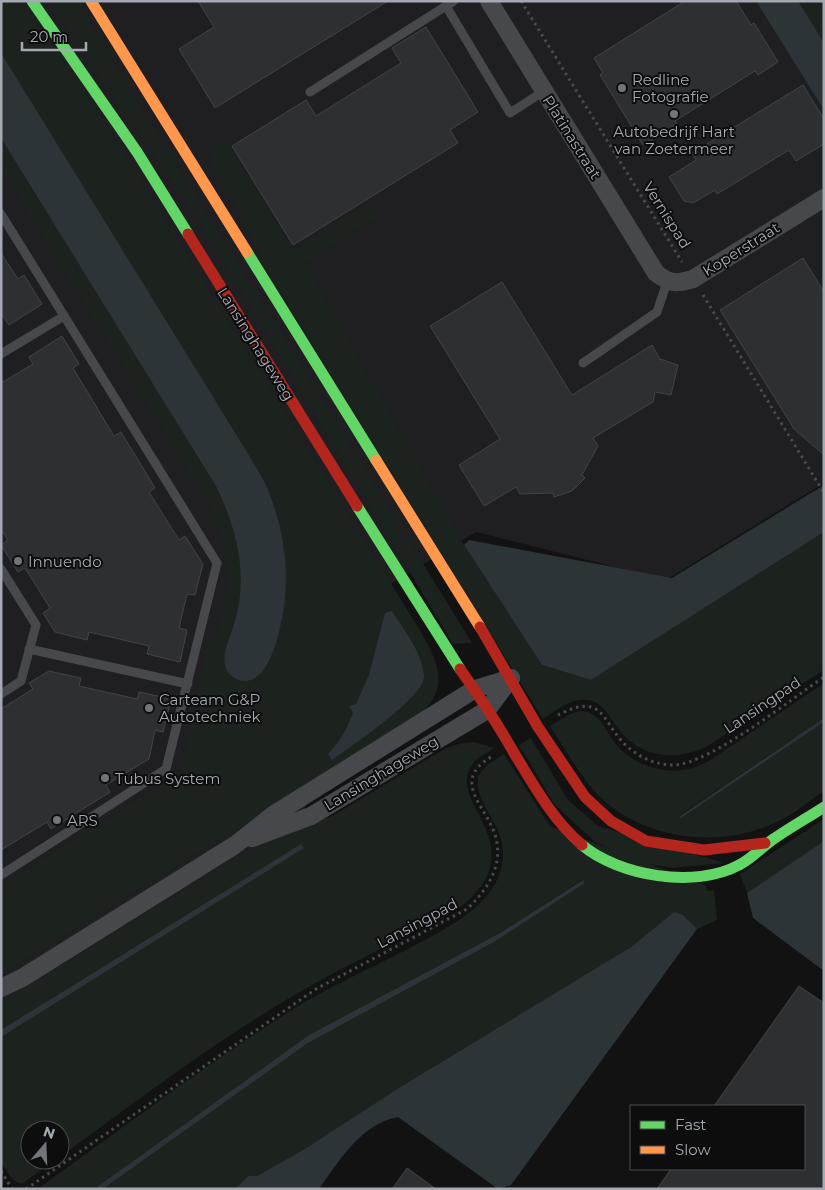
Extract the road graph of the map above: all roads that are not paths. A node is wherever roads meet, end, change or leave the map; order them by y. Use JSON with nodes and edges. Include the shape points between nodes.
{"nodes":[{"id":1,"x":32,"y":1,"type":"edge"},
{"id":2,"x":91,"y":1,"type":"edge"},
{"id":3,"x":489,"y":1,"type":"edge"},
{"id":4,"x":450,"y":4,"type":"edge"},
{"id":5,"x":544,"y":91,"type":"junction"},
{"id":6,"x":310,"y":92,"type":"dead end"},
{"id":7,"x":824,"y":198,"type":"edge"},
{"id":8,"x":1,"y":214,"type":"edge"},
{"id":9,"x":661,"y":277,"type":"junction"},
{"id":10,"x":64,"y":316,"type":"junction"},
{"id":11,"x":1,"y":354,"type":"edge"},
{"id":12,"x":583,"y":363,"type":"dead end"},
{"id":13,"x":1,"y":569,"type":"edge"},
{"id":14,"x":30,"y":649,"type":"junction"},
{"id":15,"x":512,"y":678,"type":"junction"},
{"id":16,"x":188,"y":684,"type":"junction"},
{"id":17,"x":475,"y":689,"type":"junction"},
{"id":18,"x":1,"y":694,"type":"edge"},
{"id":19,"x":487,"y":710,"type":"junction"},
{"id":20,"x":824,"y":807,"type":"edge"},
{"id":21,"x":768,"y":842,"type":"junction"},
{"id":22,"x":235,"y":845,"type":"junction"},
{"id":23,"x":1,"y":875,"type":"edge"},
{"id":24,"x":1,"y":988,"type":"edge"}],
"edges":[{"from":1,"to":17,"type":"street","name":"Lansinghageweg","via":[[137,152],[444,646]]},
{"from":2,"to":15,"type":"street"},
{"from":3,"to":5,"type":"street","name":"Platinastraat"},
{"from":4,"to":5,"type":"lane","via":[[510,113]]},
{"from":4,"to":6,"type":"lane"},
{"from":5,"to":9,"type":"street","name":"Platinastraat"},
{"from":7,"to":9,"type":"street","name":"Koperstraat","via":[[693,279],[676,284]]},
{"from":8,"to":10,"type":"lane"},
{"from":9,"to":12,"type":"lane","via":[[657,312]]},
{"from":10,"to":11,"type":"lane"},
{"from":10,"to":16,"type":"lane","via":[[217,563]]},
{"from":13,"to":14,"type":"lane","via":[[36,625]]},
{"from":14,"to":16,"type":"lane"},
{"from":14,"to":18,"type":"lane","via":[[21,681]]},
{"from":15,"to":17,"type":"street","name":"Lansinghageweg"},
{"from":15,"to":19,"type":"street","name":"Lansinghageweg"},
{"from":15,"to":21,"type":"street","via":[[538,727],[585,797],[611,821],[646,841],[704,850]]},
{"from":16,"to":23,"type":"lane","via":[[166,769]]},
{"from":17,"to":19,"type":"street"},
{"from":17,"to":22,"type":"street","name":"Lansinghageweg","via":[[273,815]]},
{"from":19,"to":21,"type":"street","via":[[550,813],[590,851],[639,874],[679,878],[708,875],[738,866]]},
{"from":19,"to":22,"type":"street","name":"Lansinghageweg","via":[[311,816]]},
{"from":20,"to":21,"type":"street"},
{"from":22,"to":24,"type":"street","name":"Lansinghageweg"}]}
